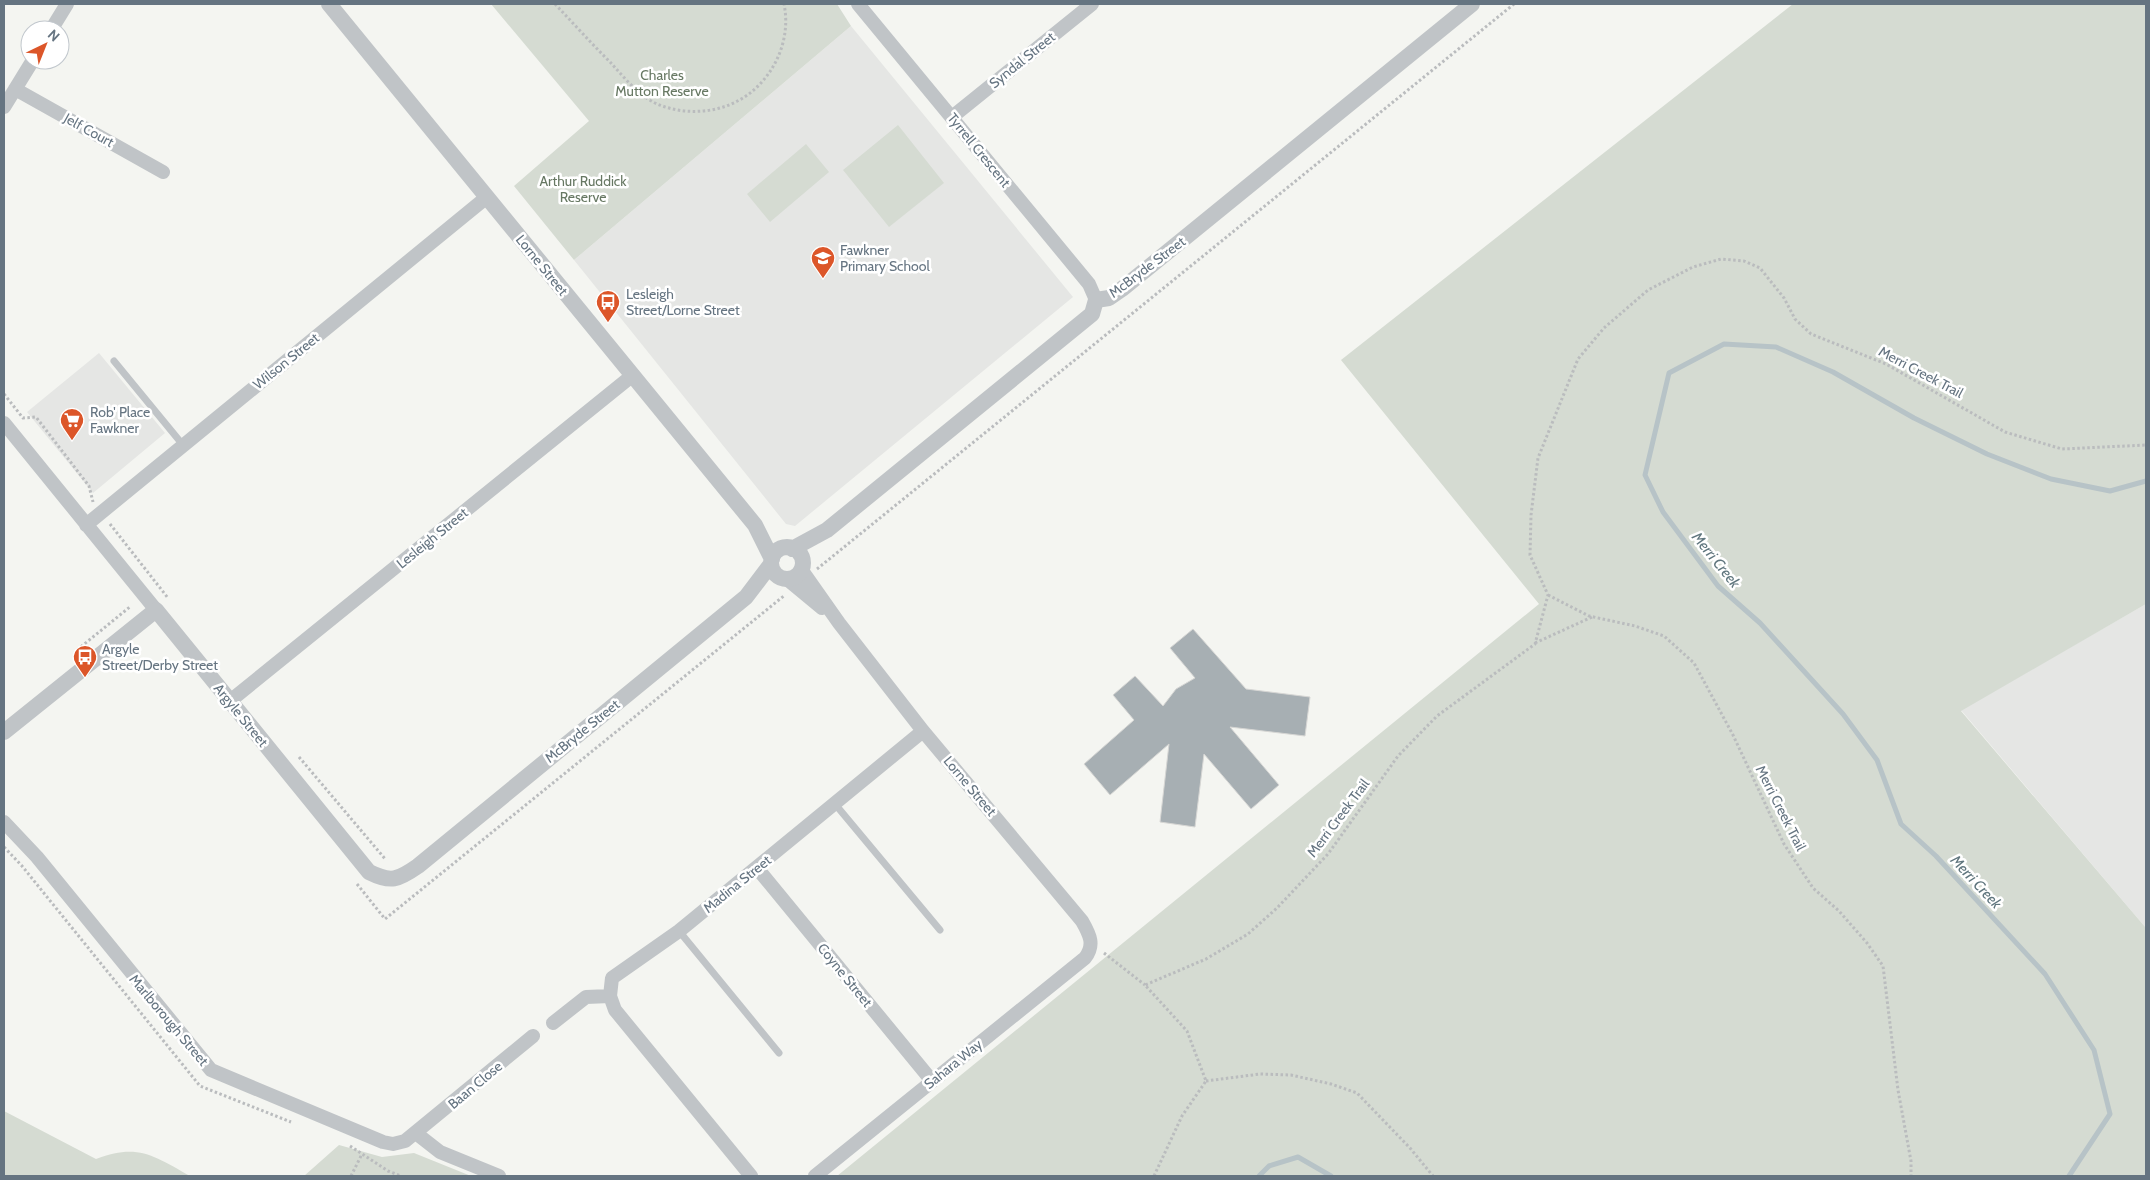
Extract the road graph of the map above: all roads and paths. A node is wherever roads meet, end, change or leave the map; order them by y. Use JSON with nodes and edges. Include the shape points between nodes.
{"nodes":[{"id":1,"x":67,"y":4,"type":"edge"},
{"id":2,"x":329,"y":4,"type":"edge"},
{"id":3,"x":554,"y":4,"type":"edge"},
{"id":4,"x":784,"y":4,"type":"edge"},
{"id":5,"x":858,"y":4,"type":"edge"},
{"id":6,"x":1092,"y":4,"type":"edge"},
{"id":7,"x":1514,"y":4,"type":"edge"},
{"id":8,"x":1465,"y":6,"type":"edge"},
{"id":9,"x":57,"y":20,"type":"edge"},
{"id":10,"x":27,"y":70,"type":"edge"},
{"id":11,"x":15,"y":89,"type":"junction"},
{"id":12,"x":4,"y":107,"type":"edge"},
{"id":13,"x":952,"y":117,"type":"junction"},
{"id":14,"x":163,"y":172,"type":"dead end"},
{"id":15,"x":487,"y":197,"type":"junction"},
{"id":16,"x":1096,"y":300,"type":"junction"},
{"id":17,"x":114,"y":361,"type":"dead end"},
{"id":18,"x":634,"y":375,"type":"junction"},
{"id":19,"x":4,"y":394,"type":"edge"},
{"id":20,"x":4,"y":423,"type":"edge"},
{"id":21,"x":183,"y":445,"type":"junction"},
{"id":22,"x":2146,"y":445,"type":"edge"},
{"id":23,"x":101,"y":512,"type":"junction"},
{"id":24,"x":86,"y":524,"type":"junction"},
{"id":25,"x":755,"y":525,"type":"junction"},
{"id":26,"x":771,"y":562,"type":"junction"},
{"id":27,"x":794,"y":569,"type":"junction"},
{"id":28,"x":1548,"y":594,"type":"junction"},
{"id":29,"x":746,"y":596,"type":"junction"},
{"id":30,"x":126,"y":599,"type":"dead end"},
{"id":31,"x":172,"y":602,"type":"dead end"},
{"id":32,"x":156,"y":610,"type":"junction"},
{"id":33,"x":1592,"y":617,"type":"junction"},
{"id":34,"x":143,"y":621,"type":"junction"},
{"id":35,"x":1535,"y":644,"type":"junction"},
{"id":36,"x":230,"y":701,"type":"junction"},
{"id":37,"x":923,"y":731,"type":"junction"},
{"id":38,"x":4,"y":732,"type":"edge"},
{"id":39,"x":298,"y":756,"type":"dead end"},
{"id":40,"x":835,"y":804,"type":"junction"},
{"id":41,"x":4,"y":822,"type":"edge"},
{"id":42,"x":386,"y":860,"type":"dead end"},
{"id":43,"x":418,"y":866,"type":"joint"},
{"id":44,"x":757,"y":868,"type":"junction"},
{"id":45,"x":353,"y":880,"type":"dead end"},
{"id":46,"x":940,"y":930,"type":"dead end"},
{"id":47,"x":679,"y":931,"type":"junction"},
{"id":48,"x":1090,"y":952,"type":"junction"},
{"id":49,"x":1145,"y":985,"type":"junction"},
{"id":50,"x":610,"y":996,"type":"junction"},
{"id":51,"x":553,"y":1024,"type":"dead end"},
{"id":52,"x":533,"y":1036,"type":"dead end"},
{"id":53,"x":779,"y":1054,"type":"dead end"},
{"id":54,"x":932,"y":1081,"type":"junction"},
{"id":55,"x":1206,"y":1081,"type":"junction"},
{"id":56,"x":417,"y":1134,"type":"junction"},
{"id":57,"x":362,"y":1154,"type":"dead end"},
{"id":58,"x":351,"y":1176,"type":"edge"},
{"id":59,"x":499,"y":1176,"type":"edge"},
{"id":60,"x":751,"y":1176,"type":"edge"},
{"id":61,"x":815,"y":1176,"type":"edge"},
{"id":62,"x":1154,"y":1176,"type":"edge"},
{"id":63,"x":1433,"y":1176,"type":"edge"},
{"id":64,"x":1911,"y":1176,"type":"edge"}],
"edges":[{"from":1,"to":9,"type":"street"},
{"from":2,"to":15,"type":"street","name":"Lorne Street"},
{"from":3,"to":4,"type":"path","via":[[632,86],[654,102],[676,110],[699,112],[724,108],[750,95],[768,75],[780,56],[785,28]]},
{"from":5,"to":13,"type":"street","name":"Tyrrell Crescent"},
{"from":6,"to":13,"type":"street","name":"Syndal Street"},
{"from":7,"to":27,"type":"path"},
{"from":8,"to":16,"type":"street","name":"McBryde Street","via":[[1122,289],[1109,298]]},
{"from":10,"to":11,"type":"street"},
{"from":11,"to":12,"type":"street"},
{"from":11,"to":14,"type":"street","name":"Jelf Court"},
{"from":13,"to":16,"type":"street","name":"Tyrrell Crescent","via":[[1089,284]]},
{"from":15,"to":18,"type":"street","name":"Lorne Street"},
{"from":15,"to":21,"type":"street","name":"Wilson Street"},
{"from":16,"to":27,"type":"street","name":"McBryde Street","via":[[1092,314],[827,530]]},
{"from":17,"to":21,"type":"lane"},
{"from":18,"to":25,"type":"street","name":"Lorne Street"},
{"from":18,"to":36,"type":"street","name":"Lesleigh Street"},
{"from":19,"to":23,"type":"path","via":[[23,418],[36,418],[90,486],[93,503]]},
{"from":20,"to":24,"type":"street","name":"Argyle Street"},
{"from":21,"to":23,"type":"street","name":"Wilson Street"},
{"from":22,"to":28,"type":"path","name":"Merri Creek Trail","via":[[2062,449],[2005,432],[1886,364],[1811,334],[1795,319],[1784,298],[1760,268],[1744,261],[1721,259],[1693,267],[1648,290],[1604,328],[1578,359],[1538,458],[1530,555]]},
{"from":23,"to":24,"type":"street","name":"Wilson Street"},
{"from":23,"to":31,"type":"path"},
{"from":24,"to":32,"type":"street","name":"Argyle Street"},
{"from":25,"to":26,"type":"street","name":"Lorne Street"},
{"from":25,"to":27,"type":"street","name":"Lorne Street"},
{"from":26,"to":27,"type":"street","name":"Lorne Street","via":[[774,573]]},
{"from":26,"to":29,"type":"street","name":"McBryde Street"},
{"from":27,"to":29,"type":"street","name":"McBryde Street"},
{"from":27,"to":37,"type":"street","name":"Lorne Street"},
{"from":27,"to":45,"type":"path","via":[[385,919]]},
{"from":28,"to":33,"type":"path","name":"Merri Creek Trail"},
{"from":28,"to":35,"type":"path"},
{"from":29,"to":43,"type":"street","name":"McBryde Street"},
{"from":30,"to":34,"type":"path"},
{"from":32,"to":34,"type":"street"},
{"from":32,"to":36,"type":"street","name":"Argyle Street"},
{"from":33,"to":35,"type":"path","name":"Merri Creek Trail"},
{"from":33,"to":64,"type":"path","name":"Merri Creek Trail","via":[[1664,636],[1694,663],[1733,735],[1784,844],[1813,888],[1868,943],[1883,966]]},
{"from":34,"to":38,"type":"street"},
{"from":35,"to":49,"type":"path","name":"Merri Creek Trail","via":[[1430,722],[1398,756],[1328,854],[1248,934],[1206,959]]},
{"from":36,"to":43,"type":"street","name":"Argyle Street","via":[[369,872],[392,880]]},
{"from":37,"to":40,"type":"street","name":"Madina Street"},
{"from":37,"to":48,"type":"street","name":"Lorne Street","via":[[1082,922],[1092,943]]},
{"from":39,"to":42,"type":"path"},
{"from":40,"to":44,"type":"street","name":"Madina Street"},
{"from":40,"to":46,"type":"lane"},
{"from":41,"to":56,"type":"street","name":"Marlborough Street","via":[[37,857],[211,1070],[383,1142],[393,1144]]},
{"from":44,"to":47,"type":"street","name":"Madina Street"},
{"from":44,"to":54,"type":"street","name":"Coyne Street"},
{"from":47,"to":50,"type":"street","name":"Madina Street","via":[[612,978]]},
{"from":47,"to":53,"type":"lane"},
{"from":48,"to":49,"type":"path","via":[[1102,952]]},
{"from":48,"to":54,"type":"street","name":"Sahara Way"},
{"from":49,"to":55,"type":"path","via":[[1187,1031]]},
{"from":50,"to":51,"type":"street","via":[[586,997]]},
{"from":50,"to":60,"type":"street","via":[[615,1010]]},
{"from":52,"to":56,"type":"street","name":"Baan Close"},
{"from":54,"to":61,"type":"street","name":"Sahara Way"},
{"from":55,"to":62,"type":"path","via":[[1182,1116]]},
{"from":55,"to":63,"type":"path","via":[[1260,1074],[1291,1075],[1358,1093]]},
{"from":56,"to":59,"type":"street","via":[[440,1152]]},
{"from":57,"to":58,"type":"path"}]}
